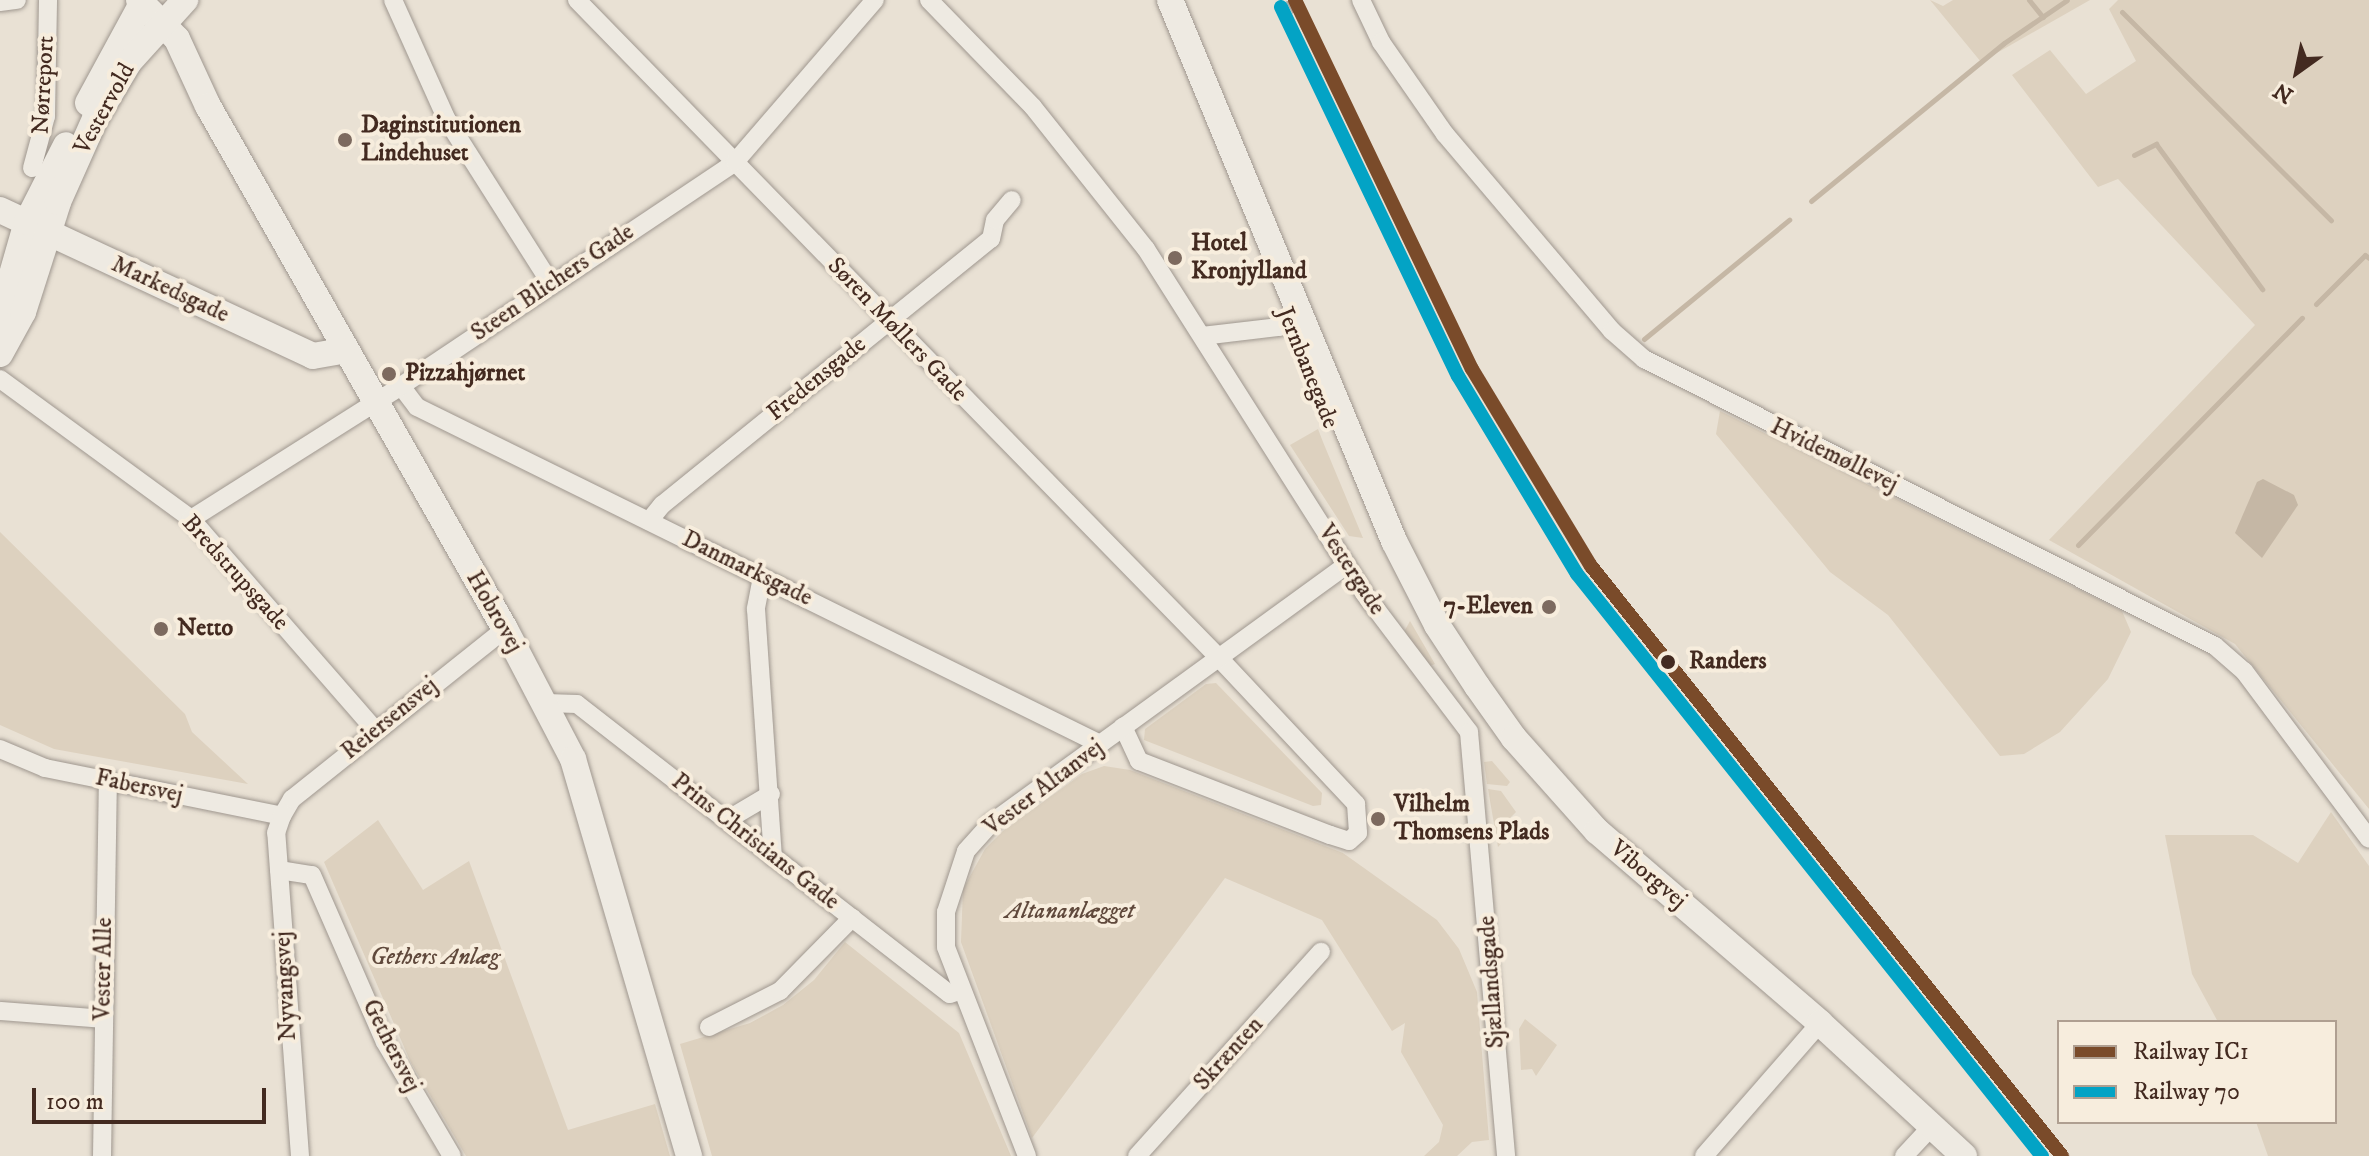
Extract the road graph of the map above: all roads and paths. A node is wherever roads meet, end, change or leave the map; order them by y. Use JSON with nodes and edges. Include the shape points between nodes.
{"nodes":[{"id":1,"x":17,"y":0,"type":"edge"},
{"id":2,"x":48,"y":0,"type":"edge"},
{"id":3,"x":185,"y":0,"type":"edge"},
{"id":4,"x":393,"y":0,"type":"edge"},
{"id":5,"x":577,"y":0,"type":"edge"},
{"id":6,"x":875,"y":0,"type":"edge"},
{"id":7,"x":929,"y":0,"type":"edge"},
{"id":8,"x":1156,"y":0,"type":"edge"},
{"id":9,"x":1170,"y":0,"type":"edge"},
{"id":10,"x":1361,"y":0,"type":"edge"},
{"id":11,"x":142,"y":1,"type":"edge"},
{"id":12,"x":0,"y":2,"type":"edge"},
{"id":13,"x":159,"y":26,"type":"junction"},
{"id":14,"x":735,"y":162,"type":"junction"},
{"id":15,"x":32,"y":168,"type":"dead end"},
{"id":16,"x":1012,"y":200,"type":"dead end"},
{"id":17,"x":0,"y":210,"type":"edge"},
{"id":18,"x":37,"y":227,"type":"junction"},
{"id":19,"x":551,"y":284,"type":"junction"},
{"id":20,"x":0,"y":316,"type":"edge"},
{"id":21,"x":888,"y":321,"type":"junction"},
{"id":22,"x":1295,"y":321,"type":"junction"},
{"id":23,"x":1202,"y":336,"type":"junction"},
{"id":24,"x":342,"y":351,"type":"junction"},
{"id":25,"x":0,"y":354,"type":"edge"},
{"id":26,"x":0,"y":379,"type":"edge"},
{"id":27,"x":401,"y":386,"type":"junction"},
{"id":28,"x":373,"y":403,"type":"junction"},
{"id":29,"x":191,"y":519,"type":"junction"},
{"id":30,"x":649,"y":521,"type":"junction"},
{"id":31,"x":1390,"y":549,"type":"joint"},
{"id":32,"x":1347,"y":565,"type":"junction"},
{"id":33,"x":762,"y":577,"type":"junction"},
{"id":34,"x":505,"y":629,"type":"junction"},
{"id":35,"x":1220,"y":659,"type":"junction"},
{"id":36,"x":546,"y":703,"type":"junction"},
{"id":37,"x":1123,"y":727,"type":"junction"},
{"id":38,"x":375,"y":730,"type":"junction"},
{"id":39,"x":1100,"y":744,"type":"junction"},
{"id":40,"x":0,"y":749,"type":"edge"},
{"id":41,"x":108,"y":781,"type":"junction"},
{"id":42,"x":771,"y":794,"type":"junction"},
{"id":43,"x":1480,"y":807,"type":"joint"},
{"id":44,"x":282,"y":816,"type":"junction"},
{"id":45,"x":727,"y":820,"type":"junction"},
{"id":46,"x":2369,"y":839,"type":"edge"},
{"id":47,"x":773,"y":857,"type":"junction"},
{"id":48,"x":279,"y":870,"type":"junction"},
{"id":49,"x":852,"y":918,"type":"junction"},
{"id":50,"x":1321,"y":952,"type":"dead end"},
{"id":51,"x":959,"y":991,"type":"junction"},
{"id":52,"x":0,"y":1011,"type":"edge"},
{"id":53,"x":103,"y":1019,"type":"junction"},
{"id":54,"x":709,"y":1027,"type":"dead end"},
{"id":55,"x":1815,"y":1028,"type":"junction"},
{"id":56,"x":1928,"y":1130,"type":"junction"},
{"id":57,"x":102,"y":1156,"type":"edge"},
{"id":58,"x":300,"y":1156,"type":"edge"},
{"id":59,"x":452,"y":1156,"type":"edge"},
{"id":60,"x":689,"y":1156,"type":"edge"},
{"id":61,"x":1027,"y":1156,"type":"edge"},
{"id":62,"x":1137,"y":1156,"type":"edge"},
{"id":63,"x":1506,"y":1156,"type":"edge"},
{"id":64,"x":1704,"y":1156,"type":"edge"},
{"id":65,"x":1904,"y":1156,"type":"edge"},
{"id":66,"x":1944,"y":1156,"type":"edge"},
{"id":67,"x":1964,"y":1156,"type":"edge"}],
"edges":[{"from":1,"to":12,"type":"street"},
{"from":2,"to":15,"type":"street","name":"Nørreport","via":[[46,116]]},
{"from":3,"to":13,"type":"main road","name":"Vestervold"},
{"from":4,"to":19,"type":"street","via":[[447,120]]},
{"from":5,"to":14,"type":"street","name":"Søren Møllers Gade"},
{"from":6,"to":14,"type":"street","name":"Steen Blichers Gade"},
{"from":7,"to":23,"type":"street","name":"Vestergade","via":[[1081,165]]},
{"from":8,"to":22,"type":"main road","name":"Jernbanegade"},
{"from":9,"to":22,"type":"main road","name":"Jernbanegade"},
{"from":10,"to":46,"type":"street","name":"Hvidemøllevej","via":[[1381,42],[1445,134],[1612,331],[1644,359],[2215,646],[2244,671]]},
{"from":11,"to":13,"type":"main road","name":"Hobrovej"},
{"from":11,"to":18,"type":"main road","name":"Vestervold"},
{"from":13,"to":18,"type":"main road","name":"Vestervold","via":[[95,119]]},
{"from":13,"to":24,"type":"main road","name":"Hobrovej"},
{"from":14,"to":19,"type":"street","name":"Steen Blichers Gade"},
{"from":14,"to":21,"type":"street","name":"Søren Møllers Gade"},
{"from":16,"to":21,"type":"street","name":"Fredensgade","via":[[995,220],[991,239]]},
{"from":17,"to":18,"type":"main road","name":"Markedsgade"},
{"from":18,"to":20,"type":"main road"},
{"from":18,"to":24,"type":"main road","name":"Markedsgade","via":[[313,356]]},
{"from":18,"to":25,"type":"main road","via":[[23,312]]},
{"from":19,"to":27,"type":"street","name":"Steen Blichers Gade"},
{"from":21,"to":30,"type":"street","name":"Fredensgade"},
{"from":21,"to":35,"type":"street","name":"Søren Møllers Gade"},
{"from":22,"to":23,"type":"street"},
{"from":22,"to":31,"type":"main road","name":"Jernbanegade"},
{"from":23,"to":32,"type":"street","name":"Vestergade"},
{"from":24,"to":28,"type":"main road","name":"Hobrovej"},
{"from":26,"to":29,"type":"street","name":"Bredstrupsgade"},
{"from":27,"to":28,"type":"street","name":"Steen Blichers Gade"},
{"from":27,"to":30,"type":"street","name":"Danmarksgade","via":[[417,407]]},
{"from":28,"to":29,"type":"street","name":"Steen Blichers Gade"},
{"from":28,"to":34,"type":"main road","name":"Hobrovej"},
{"from":29,"to":38,"type":"street","name":"Bredstrupsgade"},
{"from":30,"to":33,"type":"street","name":"Danmarksgade"},
{"from":31,"to":55,"type":"main road","name":"Viborgvej","via":[[1465,694],[1548,798],[1608,860]]},
{"from":32,"to":35,"type":"street","name":"Vester Altanvej"},
{"from":32,"to":43,"type":"street","name":"Vestergade","via":[[1411,659],[1465,725],[1472,741]]},
{"from":33,"to":39,"type":"street","name":"Danmarksgade"},
{"from":33,"to":42,"type":"street","via":[[756,609]]},
{"from":34,"to":36,"type":"main road","name":"Hobrovej"},
{"from":34,"to":38,"type":"street","name":"Reiersensvej"},
{"from":35,"to":37,"type":"street","name":"Vester Altanvej"},
{"from":35,"to":37,"type":"street","via":[[1356,804],[1361,819],[1354,838],[1330,835],[1139,761]]},
{"from":36,"to":45,"type":"street","name":"Prins Christians Gade","via":[[577,704]]},
{"from":36,"to":60,"type":"main road","name":"Hobrovej","via":[[592,813]]},
{"from":37,"to":39,"type":"street","name":"Vester Altanvej"},
{"from":38,"to":44,"type":"street","name":"Reiersensvej","via":[[292,799]]},
{"from":39,"to":51,"type":"street","name":"Vester Altanvej","via":[[990,824],[966,851],[946,912],[946,947]]},
{"from":40,"to":41,"type":"street","name":"Fabersvej","via":[[45,768]]},
{"from":41,"to":44,"type":"street","name":"Fabersvej"},
{"from":41,"to":53,"type":"street","name":"Vester Alle"},
{"from":42,"to":45,"type":"street"},
{"from":42,"to":47,"type":"street"},
{"from":43,"to":63,"type":"street","name":"Sjællandsgade"},
{"from":44,"to":48,"type":"street","name":"Nyvangsvej","via":[[276,833]]},
{"from":45,"to":47,"type":"street","name":"Prins Christians Gade"},
{"from":47,"to":49,"type":"street","name":"Prins Christians Gade"},
{"from":48,"to":58,"type":"street","name":"Nyvangsvej"},
{"from":48,"to":59,"type":"street","name":"Gethersvej","via":[[312,875],[385,1042]]},
{"from":49,"to":51,"type":"street","name":"Prins Christians Gade","via":[[950,994]]},
{"from":49,"to":54,"type":"street","via":[[780,991]]},
{"from":50,"to":62,"type":"street","name":"Skrænten"},
{"from":51,"to":61,"type":"street","name":"Vester Altanvej"},
{"from":52,"to":53,"type":"street"},
{"from":53,"to":57,"type":"street","name":"Vester Alle"},
{"from":55,"to":56,"type":"main road","name":"Viborgvej"},
{"from":55,"to":64,"type":"street"},
{"from":56,"to":65,"type":"street"},
{"from":56,"to":66,"type":"main road","name":"Viborgvej"},
{"from":56,"to":67,"type":"main road","name":"Viborgvej"}]}
